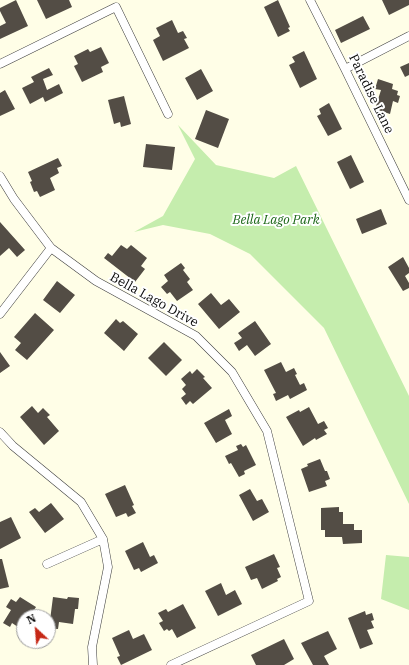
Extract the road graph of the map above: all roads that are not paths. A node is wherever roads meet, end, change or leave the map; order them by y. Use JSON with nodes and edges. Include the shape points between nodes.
{"nodes":[{"id":1,"x":310,"y":0,"type":"edge"},
{"id":2,"x":409,"y":36,"type":"edge"},
{"id":3,"x":0,"y":64,"type":"edge"},
{"id":4,"x":345,"y":69,"type":"junction"},
{"id":5,"x":168,"y":114,"type":"dead end"},
{"id":6,"x":0,"y":176,"type":"edge"},
{"id":7,"x":409,"y":200,"type":"edge"},
{"id":8,"x":51,"y":248,"type":"junction"},
{"id":9,"x":0,"y":314,"type":"edge"},
{"id":10,"x":0,"y":432,"type":"edge"},
{"id":11,"x":102,"y":539,"type":"junction"},
{"id":12,"x":47,"y":564,"type":"dead end"},
{"id":13,"x":93,"y":665,"type":"edge"},
{"id":14,"x":171,"y":665,"type":"edge"}],
"edges":[{"from":1,"to":4,"type":"street","name":"Paradise Lane"},
{"from":2,"to":4,"type":"street"},
{"from":3,"to":5,"type":"street","via":[[116,6]]},
{"from":4,"to":7,"type":"street","name":"Paradise Lane"},
{"from":6,"to":8,"type":"street","name":"Bella Lago Drive"},
{"from":8,"to":9,"type":"street"},
{"from":8,"to":14,"type":"street","name":"Bella Lago Drive","via":[[96,281],[196,336],[232,372],[267,431],[309,601]]},
{"from":10,"to":11,"type":"street","via":[[12,446],[81,502]]},
{"from":11,"to":12,"type":"street"},
{"from":11,"to":13,"type":"street","via":[[108,567],[92,647]]}]}
